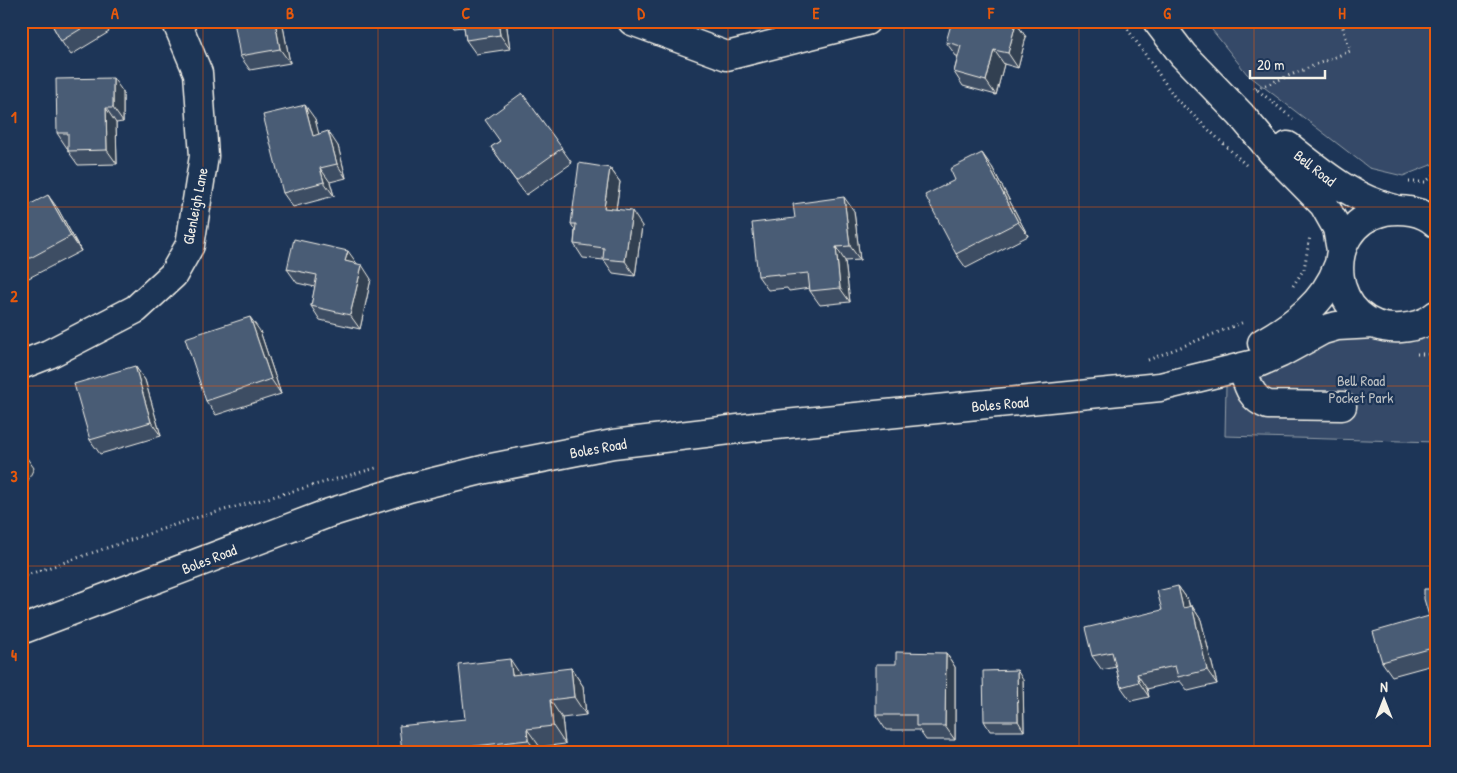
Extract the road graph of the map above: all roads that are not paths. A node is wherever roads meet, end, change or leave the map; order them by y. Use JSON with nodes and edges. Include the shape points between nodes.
{"nodes":[{"id":1,"x":176,"y":21,"type":"edge"},
{"id":2,"x":632,"y":21,"type":"edge"},
{"id":3,"x":866,"y":21,"type":"edge"},
{"id":4,"x":1156,"y":21,"type":"edge"},
{"id":5,"x":1241,"y":115,"type":"junction"},
{"id":6,"x":1420,"y":212,"type":"edge"},
{"id":7,"x":1340,"y":258,"type":"junction"},
{"id":8,"x":1436,"y":315,"type":"edge"},
{"id":9,"x":1374,"y":324,"type":"junction"},
{"id":10,"x":1424,"y":327,"type":"edge"},
{"id":11,"x":21,"y":365,"type":"edge"},
{"id":12,"x":1242,"y":367,"type":"junction"},
{"id":13,"x":1199,"y":377,"type":"junction"},
{"id":14,"x":1342,"y":406,"type":"dead end"},
{"id":15,"x":21,"y":630,"type":"edge"}],
"edges":[{"from":1,"to":11,"type":"street","name":"Glenleigh Lane","via":[[198,74],[204,156],[190,245],[173,275],[136,309]]},
{"from":2,"to":3,"type":"street","via":[[728,56]]},
{"from":4,"to":5,"type":"street","name":"Bell Road","via":[[1183,55]]},
{"from":5,"to":6,"type":"street","name":"Bell Road","via":[[1346,191],[1377,205]]},
{"from":5,"to":7,"type":"street","name":"Bell Road","via":[[1324,205],[1338,228]]},
{"from":6,"to":7,"type":"street","name":"Bell Road","via":[[1378,213],[1362,221],[1349,234]]},
{"from":7,"to":9,"type":"street","name":"Bell Road","via":[[1340,284],[1347,300]]},
{"from":7,"to":13,"type":"street","name":"Boles Road","via":[[1333,279],[1319,300],[1299,319],[1265,342]]},
{"from":8,"to":10,"type":"street","name":"Bell Road"},
{"from":9,"to":10,"type":"street","name":"Bell Road","via":[[1393,328]]},
{"from":9,"to":12,"type":"street","name":"Boles Road","via":[[1322,330],[1281,353]]},
{"from":12,"to":13,"type":"street","name":"Boles Road"},
{"from":12,"to":14,"type":"street","via":[[1257,401],[1268,405]]},
{"from":13,"to":15,"type":"street","name":"Boles Road","via":[[1118,393],[754,427],[613,444],[486,469],[329,513]]}]}
